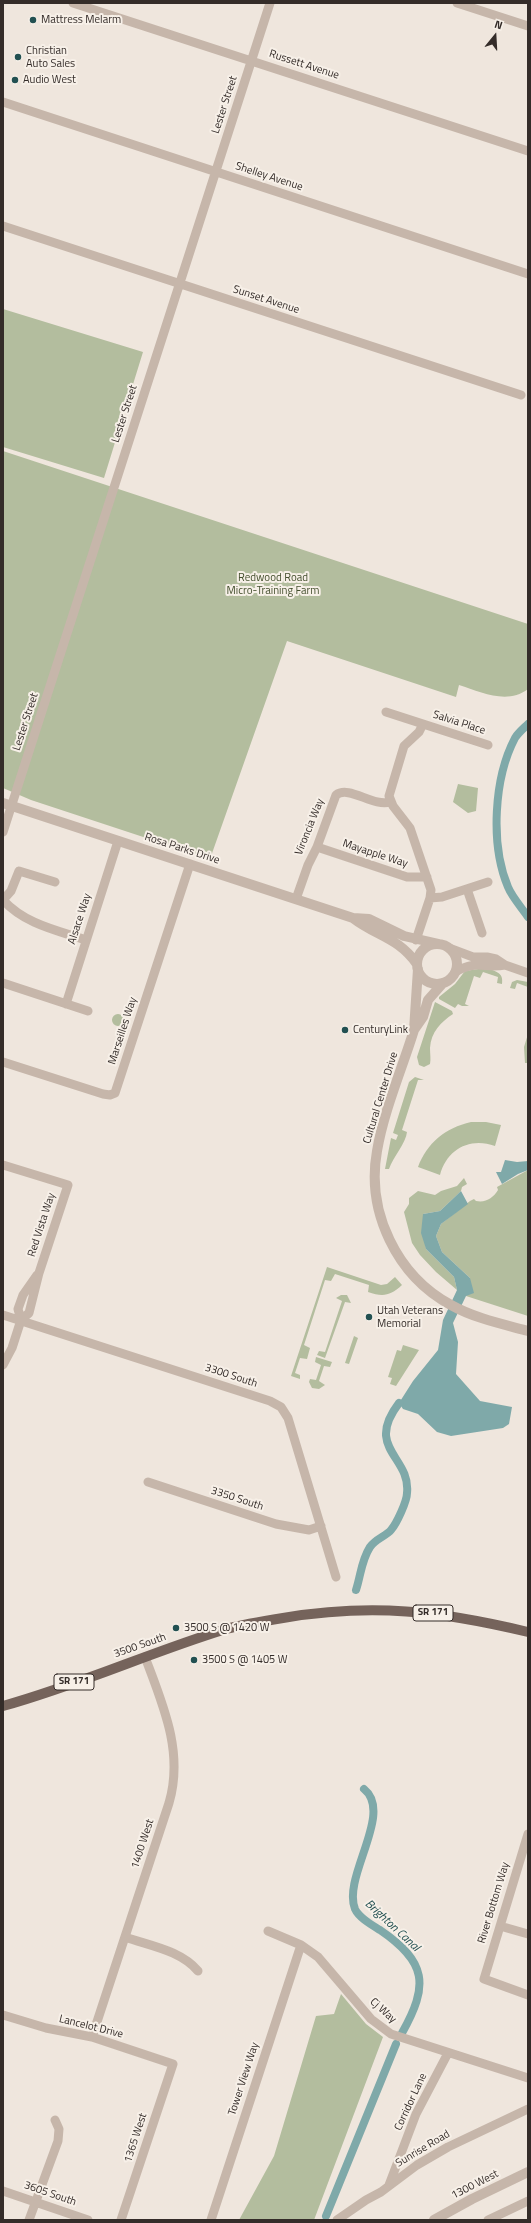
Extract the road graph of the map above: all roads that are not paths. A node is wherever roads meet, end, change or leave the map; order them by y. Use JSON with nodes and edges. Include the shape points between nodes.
{"nodes":[{"id":1,"x":73,"y":3,"type":"edge"},
{"id":2,"x":270,"y":3,"type":"edge"},
{"id":3,"x":457,"y":3,"type":"edge"},
{"id":4,"x":528,"y":26,"type":"edge"},
{"id":5,"x":252,"y":61,"type":"junction"},
{"id":6,"x":3,"y":102,"type":"edge"},
{"id":7,"x":528,"y":151,"type":"edge"},
{"id":8,"x":216,"y":172,"type":"junction"},
{"id":9,"x":3,"y":226,"type":"edge"},
{"id":10,"x":528,"y":274,"type":"edge"},
{"id":11,"x":180,"y":284,"type":"junction"},
{"id":12,"x":521,"y":396,"type":"dead end"},
{"id":13,"x":386,"y":712,"type":"dead end"},
{"id":14,"x":423,"y":724,"type":"junction"},
{"id":15,"x":488,"y":745,"type":"dead end"},
{"id":16,"x":390,"y":802,"type":"junction"},
{"id":17,"x":7,"y":804,"type":"edge"},
{"id":18,"x":3,"y":832,"type":"edge"},
{"id":19,"x":118,"y":841,"type":"junction"},
{"id":20,"x":317,"y":847,"type":"junction"},
{"id":21,"x":190,"y":864,"type":"junction"},
{"id":22,"x":427,"y":877,"type":"junction"},
{"id":23,"x":55,"y":882,"type":"dead end"},
{"id":24,"x":488,"y":882,"type":"dead end"},
{"id":25,"x":467,"y":889,"type":"junction"},
{"id":26,"x":430,"y":898,"type":"junction"},
{"id":27,"x":296,"y":899,"type":"junction"},
{"id":28,"x":3,"y":900,"type":"edge"},
{"id":29,"x":352,"y":918,"type":"junction"},
{"id":30,"x":482,"y":933,"type":"dead end"},
{"id":31,"x":86,"y":940,"type":"junction"},
{"id":32,"x":416,"y":940,"type":"junction"},
{"id":33,"x":439,"y":944,"type":"junction"},
{"id":34,"x":449,"y":948,"type":"junction"},
{"id":35,"x":504,"y":965,"type":"junction"},
{"id":36,"x":417,"y":966,"type":"junction"},
{"id":37,"x":455,"y":972,"type":"junction"},
{"id":38,"x":528,"y":973,"type":"edge"},
{"id":39,"x":3,"y":983,"type":"edge"},
{"id":40,"x":443,"y":983,"type":"junction"},
{"id":41,"x":66,"y":1004,"type":"junction"},
{"id":42,"x":88,"y":1011,"type":"dead end"},
{"id":43,"x":414,"y":1030,"type":"junction"},
{"id":44,"x":3,"y":1062,"type":"edge"},
{"id":45,"x":3,"y":1165,"type":"edge"},
{"id":46,"x":3,"y":1315,"type":"edge"},
{"id":47,"x":21,"y":1320,"type":"junction"},
{"id":48,"x":528,"y":1331,"type":"edge"},
{"id":49,"x":3,"y":1364,"type":"edge"},
{"id":50,"x":148,"y":1482,"type":"dead end"},
{"id":51,"x":321,"y":1526,"type":"junction"},
{"id":52,"x":336,"y":1577,"type":"dead end"},
{"id":53,"x":528,"y":1632,"type":"edge"},
{"id":54,"x":144,"y":1657,"type":"junction"},
{"id":55,"x":3,"y":1706,"type":"edge"},
{"id":56,"x":528,"y":1834,"type":"edge"},
{"id":57,"x":500,"y":1926,"type":"junction"},
{"id":58,"x":268,"y":1932,"type":"dead end"},
{"id":59,"x":528,"y":1934,"type":"edge"},
{"id":60,"x":125,"y":1937,"type":"junction"},
{"id":61,"x":301,"y":1945,"type":"junction"},
{"id":62,"x":198,"y":1971,"type":"dead end"},
{"id":63,"x":528,"y":1995,"type":"edge"},
{"id":64,"x":3,"y":2015,"type":"edge"},
{"id":65,"x":92,"y":2037,"type":"junction"},
{"id":66,"x":448,"y":2053,"type":"junction"},
{"id":67,"x":173,"y":2064,"type":"joint"},
{"id":68,"x":528,"y":2078,"type":"edge"},
{"id":69,"x":528,"y":2109,"type":"edge"},
{"id":70,"x":55,"y":2120,"type":"dead end"},
{"id":71,"x":528,"y":2172,"type":"edge"},
{"id":72,"x":389,"y":2185,"type":"junction"},
{"id":73,"x":3,"y":2191,"type":"edge"},
{"id":74,"x":37,"y":2202,"type":"junction"},
{"id":75,"x":528,"y":2202,"type":"edge"},
{"id":76,"x":29,"y":2220,"type":"edge"},
{"id":77,"x":88,"y":2220,"type":"edge"},
{"id":78,"x":122,"y":2220,"type":"edge"},
{"id":79,"x":211,"y":2220,"type":"edge"},
{"id":80,"x":337,"y":2220,"type":"edge"},
{"id":81,"x":434,"y":2220,"type":"edge"},
{"id":82,"x":488,"y":2220,"type":"edge"}],
"edges":[{"from":1,"to":5,"type":"street","name":"Russett Avenue"},
{"from":2,"to":5,"type":"street","name":"Lester Street"},
{"from":3,"to":4,"type":"street"},
{"from":5,"to":7,"type":"street","name":"Russett Avenue"},
{"from":5,"to":8,"type":"street","name":"Lester Street"},
{"from":6,"to":8,"type":"street","name":"Shelley Avenue"},
{"from":8,"to":10,"type":"street","name":"Shelley Avenue"},
{"from":8,"to":11,"type":"street","name":"Lester Street"},
{"from":9,"to":11,"type":"street","name":"Sunset Avenue"},
{"from":11,"to":12,"type":"street","name":"Sunset Avenue"},
{"from":11,"to":17,"type":"street","name":"Lester Street"},
{"from":13,"to":14,"type":"street","name":"Salvia Place"},
{"from":14,"to":15,"type":"street","name":"Salvia Place"},
{"from":14,"to":16,"type":"street","via":[[404,748],[389,795]]},
{"from":16,"to":20,"type":"street","name":"Vironcia Way","via":[[380,803],[350,793],[339,793],[334,798]]},
{"from":16,"to":22,"type":"street","via":[[410,828]]},
{"from":17,"to":18,"type":"street","name":"Lester Street"},
{"from":17,"to":19,"type":"street","name":"Rosa Parks Drive"},
{"from":19,"to":21,"type":"street","name":"Rosa Parks Drive"},
{"from":19,"to":31,"type":"street","name":"Alsace Way"},
{"from":20,"to":22,"type":"street","name":"Mayapple Way","via":[[407,877]]},
{"from":20,"to":27,"type":"street","name":"Vironcia Way"},
{"from":21,"to":27,"type":"street","name":"Rosa Parks Drive"},
{"from":21,"to":44,"type":"street","name":"Marseilles Way","via":[[114,1093],[103,1094]]},
{"from":22,"to":26,"type":"street","via":[[431,890]]},
{"from":23,"to":28,"type":"street","via":[[19,871],[11,891]]},
{"from":24,"to":25,"type":"street"},
{"from":25,"to":26,"type":"street"},
{"from":25,"to":30,"type":"street"},
{"from":26,"to":32,"type":"street"},
{"from":27,"to":29,"type":"street","name":"Rosa Parks Drive"},
{"from":28,"to":31,"type":"street","via":[[11,909],[30,921]]},
{"from":29,"to":32,"type":"street","name":"Rosa Parks Drive","via":[[369,919]]},
{"from":29,"to":36,"type":"street","name":"Rosa Parks Drive","via":[[404,947]]},
{"from":31,"to":41,"type":"street","name":"Alsace Way"},
{"from":32,"to":33,"type":"street","name":"Rosa Parks Drive"},
{"from":33,"to":34,"type":"street"},
{"from":33,"to":36,"type":"street","via":[[423,949]]},
{"from":34,"to":35,"type":"street","via":[[468,956],[496,959]]},
{"from":34,"to":37,"type":"street","via":[[457,962]]},
{"from":35,"to":37,"type":"street","via":[[494,967],[474,964]]},
{"from":35,"to":38,"type":"street"},
{"from":36,"to":40,"type":"street","via":[[427,982]]},
{"from":36,"to":43,"type":"street","name":"Cultural Center Drive"},
{"from":37,"to":40,"type":"street"},
{"from":39,"to":41,"type":"street"},
{"from":40,"to":43,"type":"street","name":"Cultural Center Drive","via":[[428,1000],[423,1017]]},
{"from":41,"to":42,"type":"street"},
{"from":43,"to":48,"type":"street","name":"Cultural Center Drive","via":[[377,1152],[377,1200],[386,1233],[416,1279],[450,1305]]},
{"from":45,"to":47,"type":"street","name":"Red Vista Way","via":[[68,1185],[39,1273],[23,1295],[18,1310]]},
{"from":46,"to":47,"type":"street","name":"3300 South"},
{"from":47,"to":49,"type":"street","name":"Red Vista Way","via":[[12,1348]]},
{"from":47,"to":51,"type":"street","name":"3300 South","via":[[270,1401],[281,1407],[288,1418]]},
{"from":50,"to":51,"type":"street","name":"3350 South","via":[[276,1524],[309,1530]]},
{"from":51,"to":52,"type":"street","name":"3300 South"},
{"from":53,"to":54,"type":"main road","name":"3500 South","number":"SR 171","via":[[432,1612],[385,1609],[335,1610],[227,1629]]},
{"from":54,"to":55,"type":"main road","name":"3500 South","number":"SR 171"},
{"from":54,"to":60,"type":"street","name":"1400 West","via":[[171,1730],[174,1780]]},
{"from":56,"to":57,"type":"street","name":"River Bottom Way"},
{"from":57,"to":59,"type":"street"},
{"from":57,"to":63,"type":"street","name":"River Bottom Way","via":[[484,1979]]},
{"from":58,"to":61,"type":"street","name":"Cj Way"},
{"from":60,"to":62,"type":"street","via":[[182,1956]]},
{"from":60,"to":65,"type":"street","name":"1400 West"},
{"from":61,"to":66,"type":"street","name":"Cj Way","via":[[318,1957],[370,2019],[381,2028],[401,2038]]},
{"from":61,"to":79,"type":"street","name":"Tower View Way"},
{"from":64,"to":65,"type":"street","name":"Lancelot Drive","via":[[46,2028]]},
{"from":65,"to":67,"type":"street","name":"Lancelot Drive"},
{"from":66,"to":68,"type":"street","name":"Cj Way"},
{"from":66,"to":72,"type":"street","name":"Corridor Lane","via":[[416,2114]]},
{"from":67,"to":78,"type":"street","name":"1365 West"},
{"from":69,"to":72,"type":"street","name":"Sunrise Road","via":[[442,2151]]},
{"from":70,"to":74,"type":"street","via":[[59,2129],[58,2141]]},
{"from":71,"to":81,"type":"street","name":"1300 West"},
{"from":72,"to":80,"type":"street","name":"Sunrise Road"},
{"from":73,"to":74,"type":"street","name":"3605 South"},
{"from":74,"to":76,"type":"street"},
{"from":74,"to":77,"type":"street","name":"3605 South"},
{"from":75,"to":82,"type":"street"}]}
